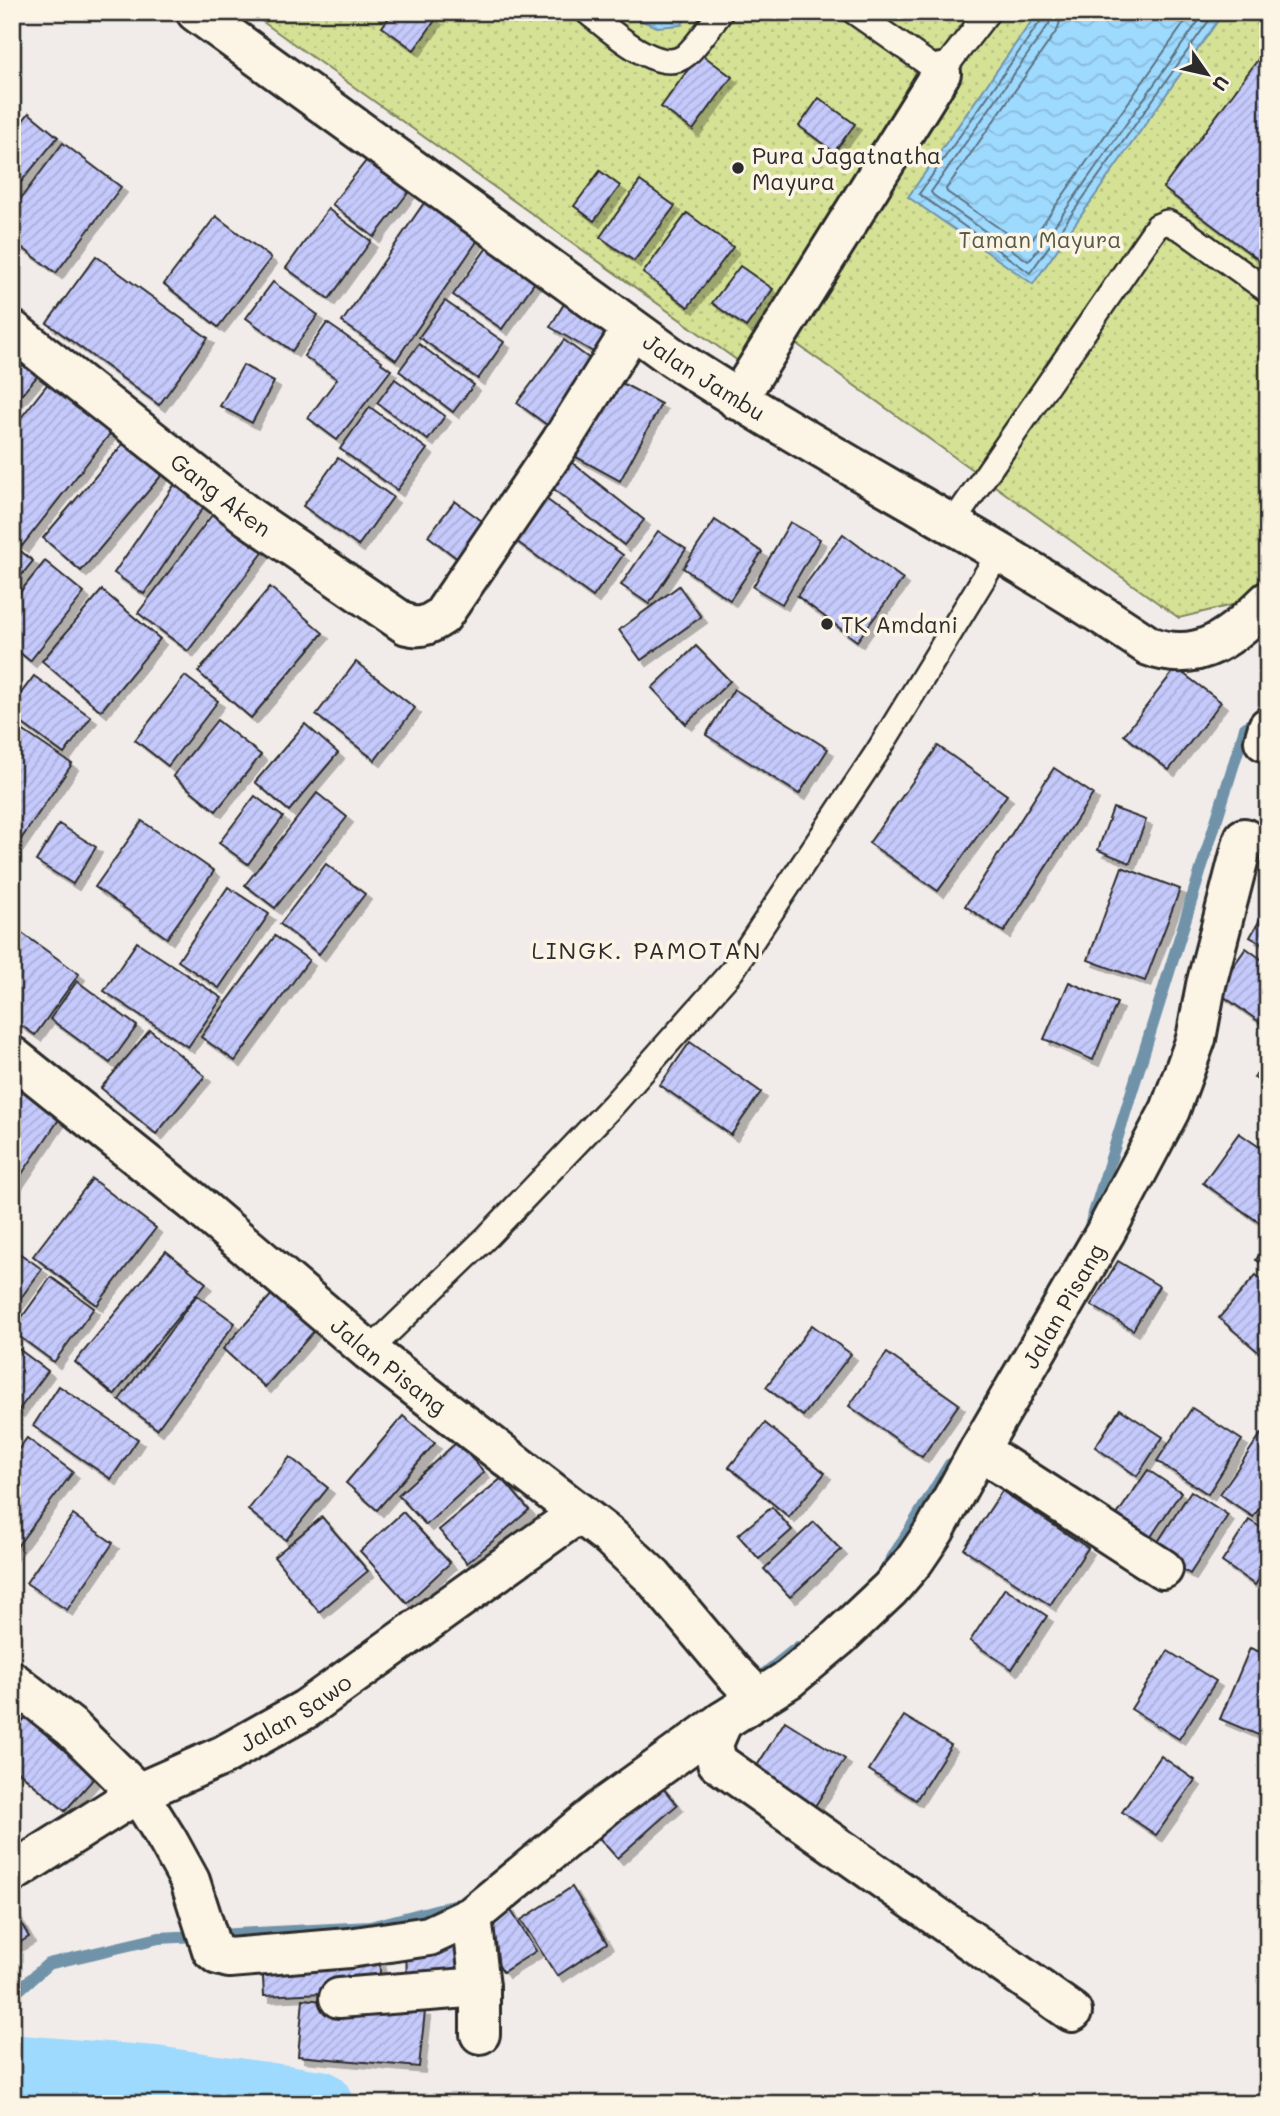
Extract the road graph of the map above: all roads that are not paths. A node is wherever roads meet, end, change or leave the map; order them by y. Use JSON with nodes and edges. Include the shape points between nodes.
{"nodes":[{"id":1,"x":196,"y":12,"type":"edge"},
{"id":2,"x":587,"y":12,"type":"edge"},
{"id":3,"x":721,"y":12,"type":"edge"},
{"id":4,"x":854,"y":12,"type":"edge"},
{"id":5,"x":988,"y":12,"type":"edge"},
{"id":6,"x":941,"y":72,"type":"junction"},
{"id":7,"x":1268,"y":291,"type":"edge"},
{"id":8,"x":632,"y":328,"type":"junction"},
{"id":9,"x":12,"y":330,"type":"edge"},
{"id":10,"x":737,"y":400,"type":"junction"},
{"id":11,"x":952,"y":524,"type":"junction"},
{"id":12,"x":999,"y":552,"type":"junction"},
{"id":13,"x":1257,"y":612,"type":"edge"},
{"id":14,"x":1244,"y":838,"type":"dead end"},
{"id":15,"x":12,"y":1056,"type":"edge"},
{"id":16,"x":369,"y":1351,"type":"junction"},
{"id":17,"x":979,"y":1450,"type":"junction"},
{"id":18,"x":579,"y":1513,"type":"junction"},
{"id":19,"x":1163,"y":1569,"type":"dead end"},
{"id":20,"x":12,"y":1681,"type":"edge"},
{"id":21,"x":747,"y":1686,"type":"junction"},
{"id":22,"x":723,"y":1721,"type":"junction"},
{"id":23,"x":138,"y":1793,"type":"junction"},
{"id":24,"x":12,"y":1873,"type":"edge"},
{"id":25,"x":472,"y":1916,"type":"junction"},
{"id":26,"x":481,"y":1987,"type":"junction"},
{"id":27,"x":340,"y":1998,"type":"dead end"},
{"id":28,"x":1072,"y":2012,"type":"dead end"},
{"id":29,"x":480,"y":2034,"type":"dead end"}],
"edges":[{"from":1,"to":8,"type":"street","name":"Jalan Jambu"},
{"from":2,"to":3,"type":"lane","via":[[644,54],[664,62],[685,56]]},
{"from":4,"to":6,"type":"lane"},
{"from":5,"to":6,"type":"lane"},
{"from":6,"to":10,"type":"street"},
{"from":7,"to":11,"type":"lane","via":[[1183,230],[1167,222],[1157,226]]},
{"from":8,"to":9,"type":"street","name":"Gang Aken","via":[[442,616],[416,627],[249,517]]},
{"from":8,"to":10,"type":"street","name":"Jalan Jambu"},
{"from":10,"to":11,"type":"street","name":"Jalan Jambu"},
{"from":11,"to":12,"type":"street","name":"Jalan Jambu"},
{"from":12,"to":13,"type":"street","name":"Jalan Jambu","via":[[1160,650],[1185,653],[1209,648]]},
{"from":12,"to":16,"type":"lane","via":[[878,751],[732,971],[488,1236]]},
{"from":14,"to":17,"type":"street","name":"Jalan Pisang","via":[[1196,1039],[1170,1110],[1105,1233]]},
{"from":15,"to":16,"type":"street","name":"Jalan Pisang"},
{"from":16,"to":18,"type":"street","name":"Jalan Pisang"},
{"from":17,"to":19,"type":"street"},
{"from":17,"to":21,"type":"street","name":"Jalan Pisang","via":[[935,1531],[890,1589],[789,1679]]},
{"from":18,"to":21,"type":"street","name":"Jalan Pisang","via":[[653,1577]]},
{"from":18,"to":23,"type":"street","name":"Jalan Sawo","via":[[306,1709],[222,1756]]},
{"from":20,"to":23,"type":"street","via":[[72,1728]]},
{"from":21,"to":22,"type":"street"},
{"from":22,"to":25,"type":"street","via":[[608,1804]]},
{"from":22,"to":28,"type":"street","via":[[713,1744],[717,1762]]},
{"from":23,"to":24,"type":"street","name":"Jalan Sawo"},
{"from":23,"to":25,"type":"street","via":[[168,1840],[198,1902],[212,1950],[218,1955],[229,1958],[349,1948],[429,1936]]},
{"from":25,"to":26,"type":"street"},
{"from":26,"to":27,"type":"street"},
{"from":26,"to":29,"type":"street"}]}
